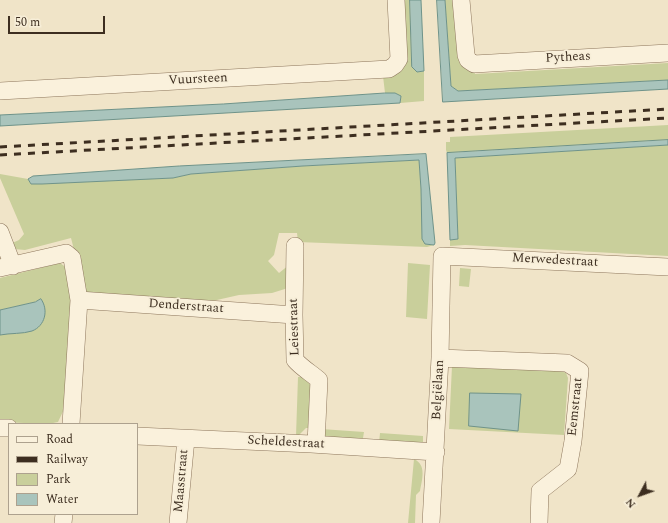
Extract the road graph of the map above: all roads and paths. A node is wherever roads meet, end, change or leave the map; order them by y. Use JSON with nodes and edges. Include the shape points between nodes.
{"nodes":[{"id":1,"x":396,"y":0,"type":"edge"},
{"id":2,"x":461,"y":0,"type":"edge"},
{"id":3,"x":668,"y":53,"type":"edge"},
{"id":4,"x":0,"y":91,"type":"edge"},
{"id":5,"x":0,"y":232,"type":"edge"},
{"id":6,"x":295,"y":246,"type":"dead end"},
{"id":7,"x":442,"y":256,"type":"joint"},
{"id":8,"x":6,"y":267,"type":"edge"},
{"id":9,"x":668,"y":267,"type":"edge"},
{"id":10,"x":79,"y":300,"type":"junction"},
{"id":11,"x":294,"y":315,"type":"junction"},
{"id":12,"x":440,"y":358,"type":"junction"},
{"id":13,"x":71,"y":423,"type":"edge"},
{"id":14,"x":138,"y":436,"type":"edge"},
{"id":15,"x":186,"y":439,"type":"junction"},
{"id":16,"x":316,"y":444,"type":"junction"},
{"id":17,"x":436,"y":452,"type":"junction"},
{"id":18,"x":178,"y":523,"type":"edge"},
{"id":19,"x":432,"y":523,"type":"edge"},
{"id":20,"x":539,"y":523,"type":"edge"}],
"edges":[{"from":1,"to":4,"type":"street","name":"Vuursteen","via":[[399,59],[390,69]]},
{"from":2,"to":3,"type":"street","name":"Pytheas","via":[[466,55],[474,64]]},
{"from":5,"to":8,"type":"street"},
{"from":6,"to":11,"type":"street","name":"Leiestraat"},
{"from":7,"to":9,"type":"street","name":"Merwedestraat"},
{"from":7,"to":12,"type":"street","name":"Belgiëlaan"},
{"from":8,"to":10,"type":"street","via":[[66,252],[72,258]]},
{"from":10,"to":11,"type":"street","name":"Denderstraat"},
{"from":10,"to":13,"type":"street"},
{"from":11,"to":16,"type":"street","name":"Leiestraat","via":[[295,360],[319,380]]},
{"from":12,"to":17,"type":"street","name":"Belgiëlaan"},
{"from":12,"to":20,"type":"street","name":"Eemstraat","via":[[567,363],[580,371],[568,469],[540,491]]},
{"from":14,"to":15,"type":"street","name":"Scheldestraat"},
{"from":15,"to":16,"type":"street","name":"Scheldestraat"},
{"from":15,"to":18,"type":"street","name":"Maasstraat"},
{"from":16,"to":17,"type":"street","name":"Scheldestraat"},
{"from":17,"to":19,"type":"street","name":"Belgiëlaan"}]}
